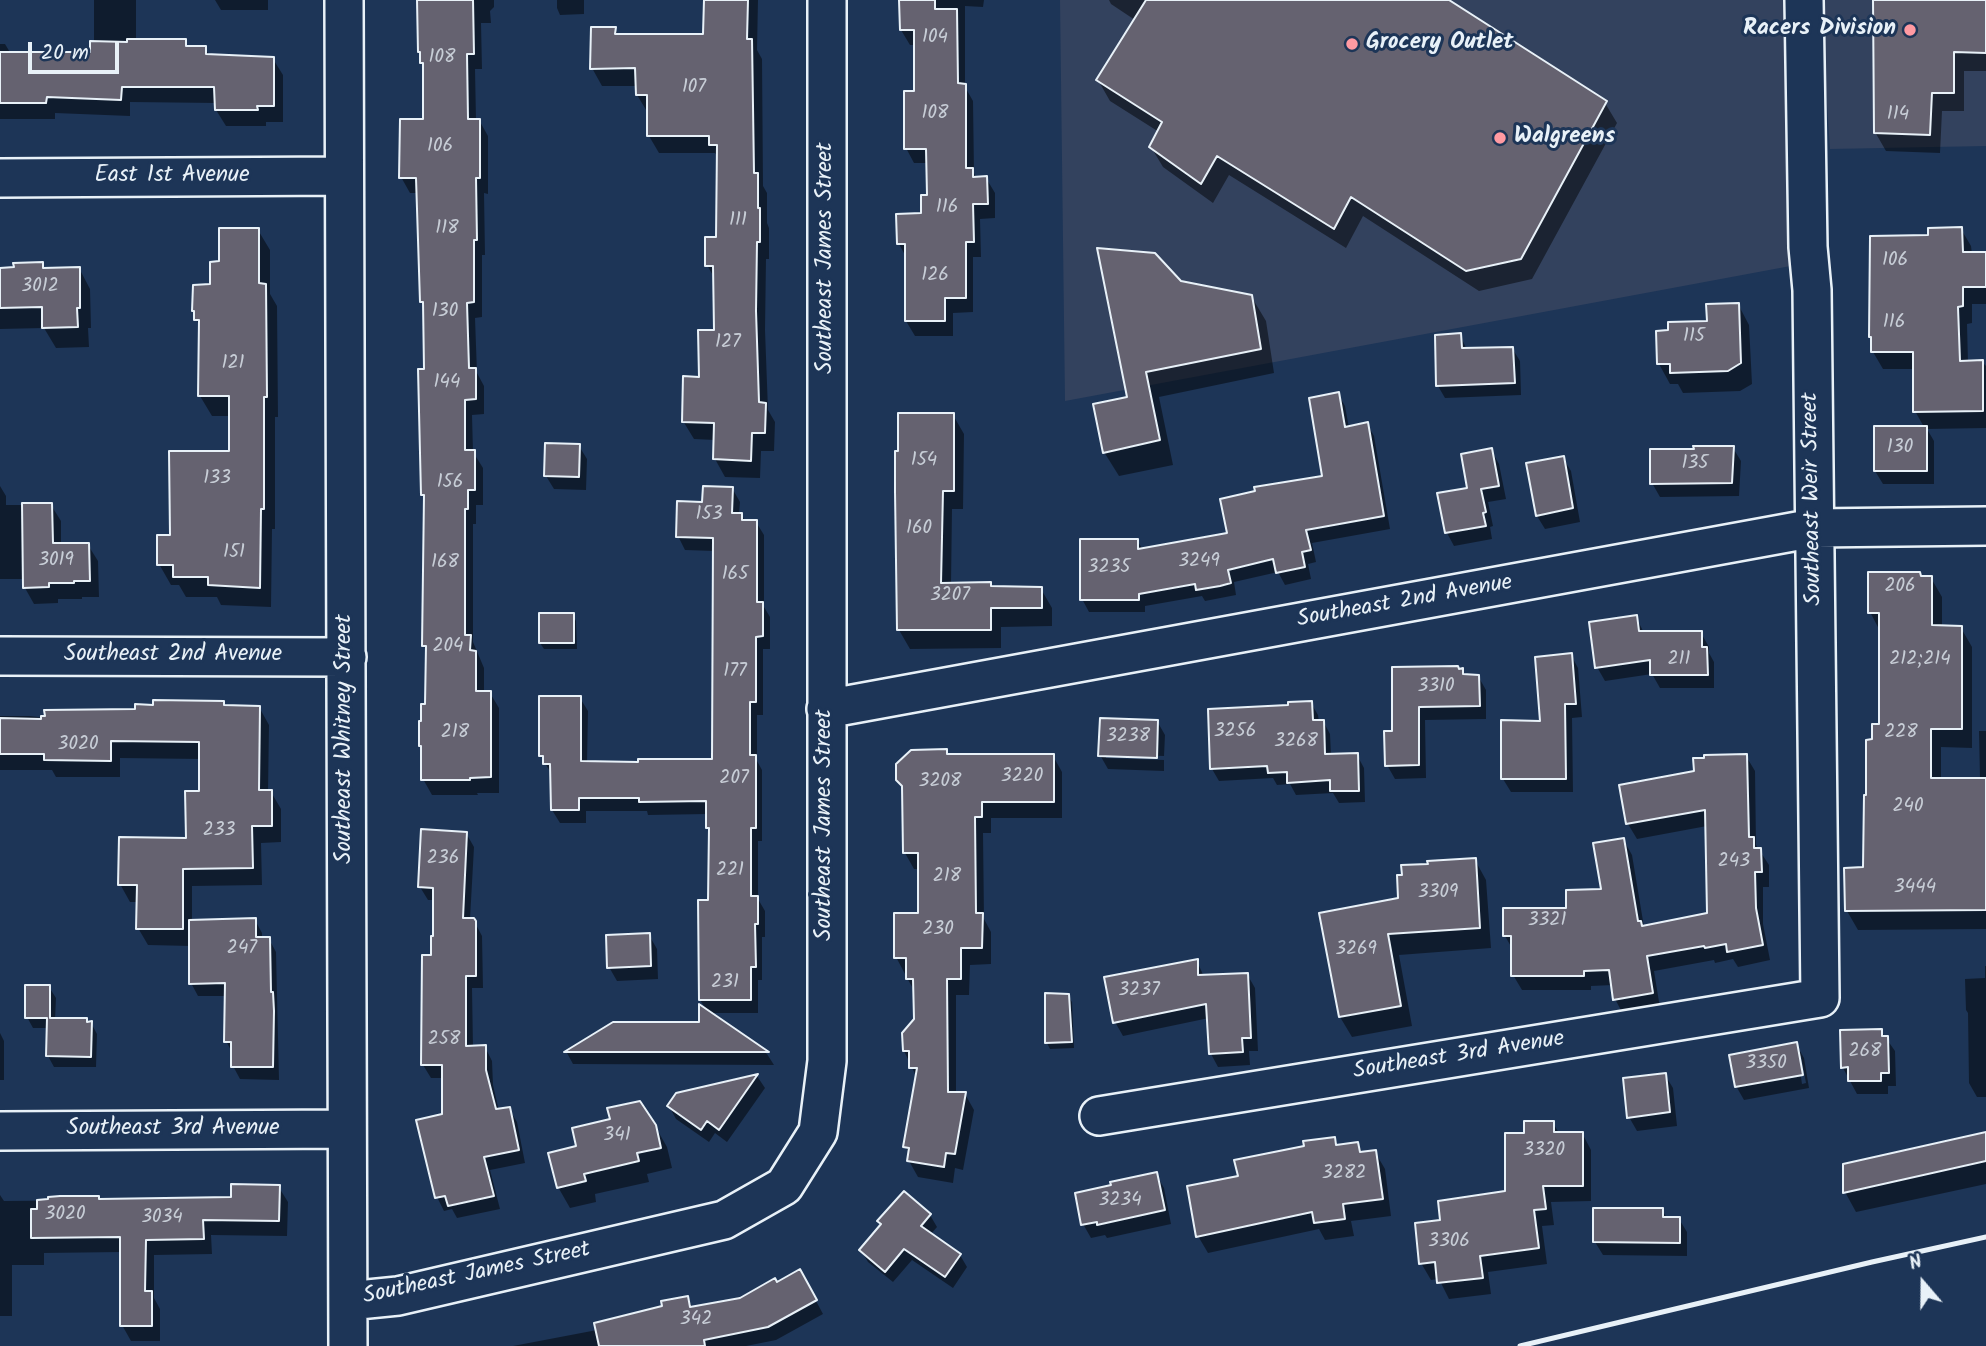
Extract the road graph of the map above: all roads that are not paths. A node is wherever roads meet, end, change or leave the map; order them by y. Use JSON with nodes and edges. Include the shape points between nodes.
{"nodes":[{"id":1,"x":344,"y":0,"type":"edge"},
{"id":2,"x":827,"y":0,"type":"edge"},
{"id":3,"x":1804,"y":0,"type":"edge"},
{"id":4,"x":343,"y":176,"type":"junction"},
{"id":5,"x":0,"y":178,"type":"edge"},
{"id":6,"x":1986,"y":526,"type":"edge"},
{"id":7,"x":1814,"y":528,"type":"junction"},
{"id":8,"x":0,"y":656,"type":"edge"},
{"id":9,"x":347,"y":657,"type":"junction"},
{"id":10,"x":826,"y":709,"type":"junction"},
{"id":11,"x":1820,"y":998,"type":"joint"},
{"id":12,"x":1099,"y":1116,"type":"dead end"},
{"id":13,"x":346,"y":1129,"type":"junction"},
{"id":14,"x":0,"y":1131,"type":"edge"},
{"id":15,"x":348,"y":1301,"type":"junction"},
{"id":16,"x":348,"y":1346,"type":"edge"}],
"edges":[{"from":1,"to":4,"type":"street","name":"Southeast Whitney Street"},
{"from":2,"to":10,"type":"street","name":"Southeast James Street"},
{"from":3,"to":7,"type":"street","name":"Southeast Weir Street"},
{"from":4,"to":5,"type":"street","name":"East 1st Avenue"},
{"from":4,"to":9,"type":"street","name":"Southeast Whitney Street"},
{"from":6,"to":7,"type":"street","name":"Southeast 2nd Avenue"},
{"from":7,"to":10,"type":"street","name":"Southeast 2nd Avenue"},
{"from":7,"to":11,"type":"street","name":"Southeast Weir Street"},
{"from":8,"to":9,"type":"street","name":"Southeast 2nd Avenue"},
{"from":9,"to":13,"type":"street","name":"Southeast Whitney Street"},
{"from":10,"to":15,"type":"street","name":"Southeast James Street","via":[[827,1061],[818,1132],[784,1186],[724,1220],[398,1296]]},
{"from":11,"to":12,"type":"street","name":"Southeast 3rd Avenue"},
{"from":13,"to":14,"type":"street","name":"Southeast 3rd Avenue"},
{"from":13,"to":15,"type":"street","name":"Southeast Whitney Street"},
{"from":15,"to":16,"type":"street","name":"Southeast Whitney Street"}]}
